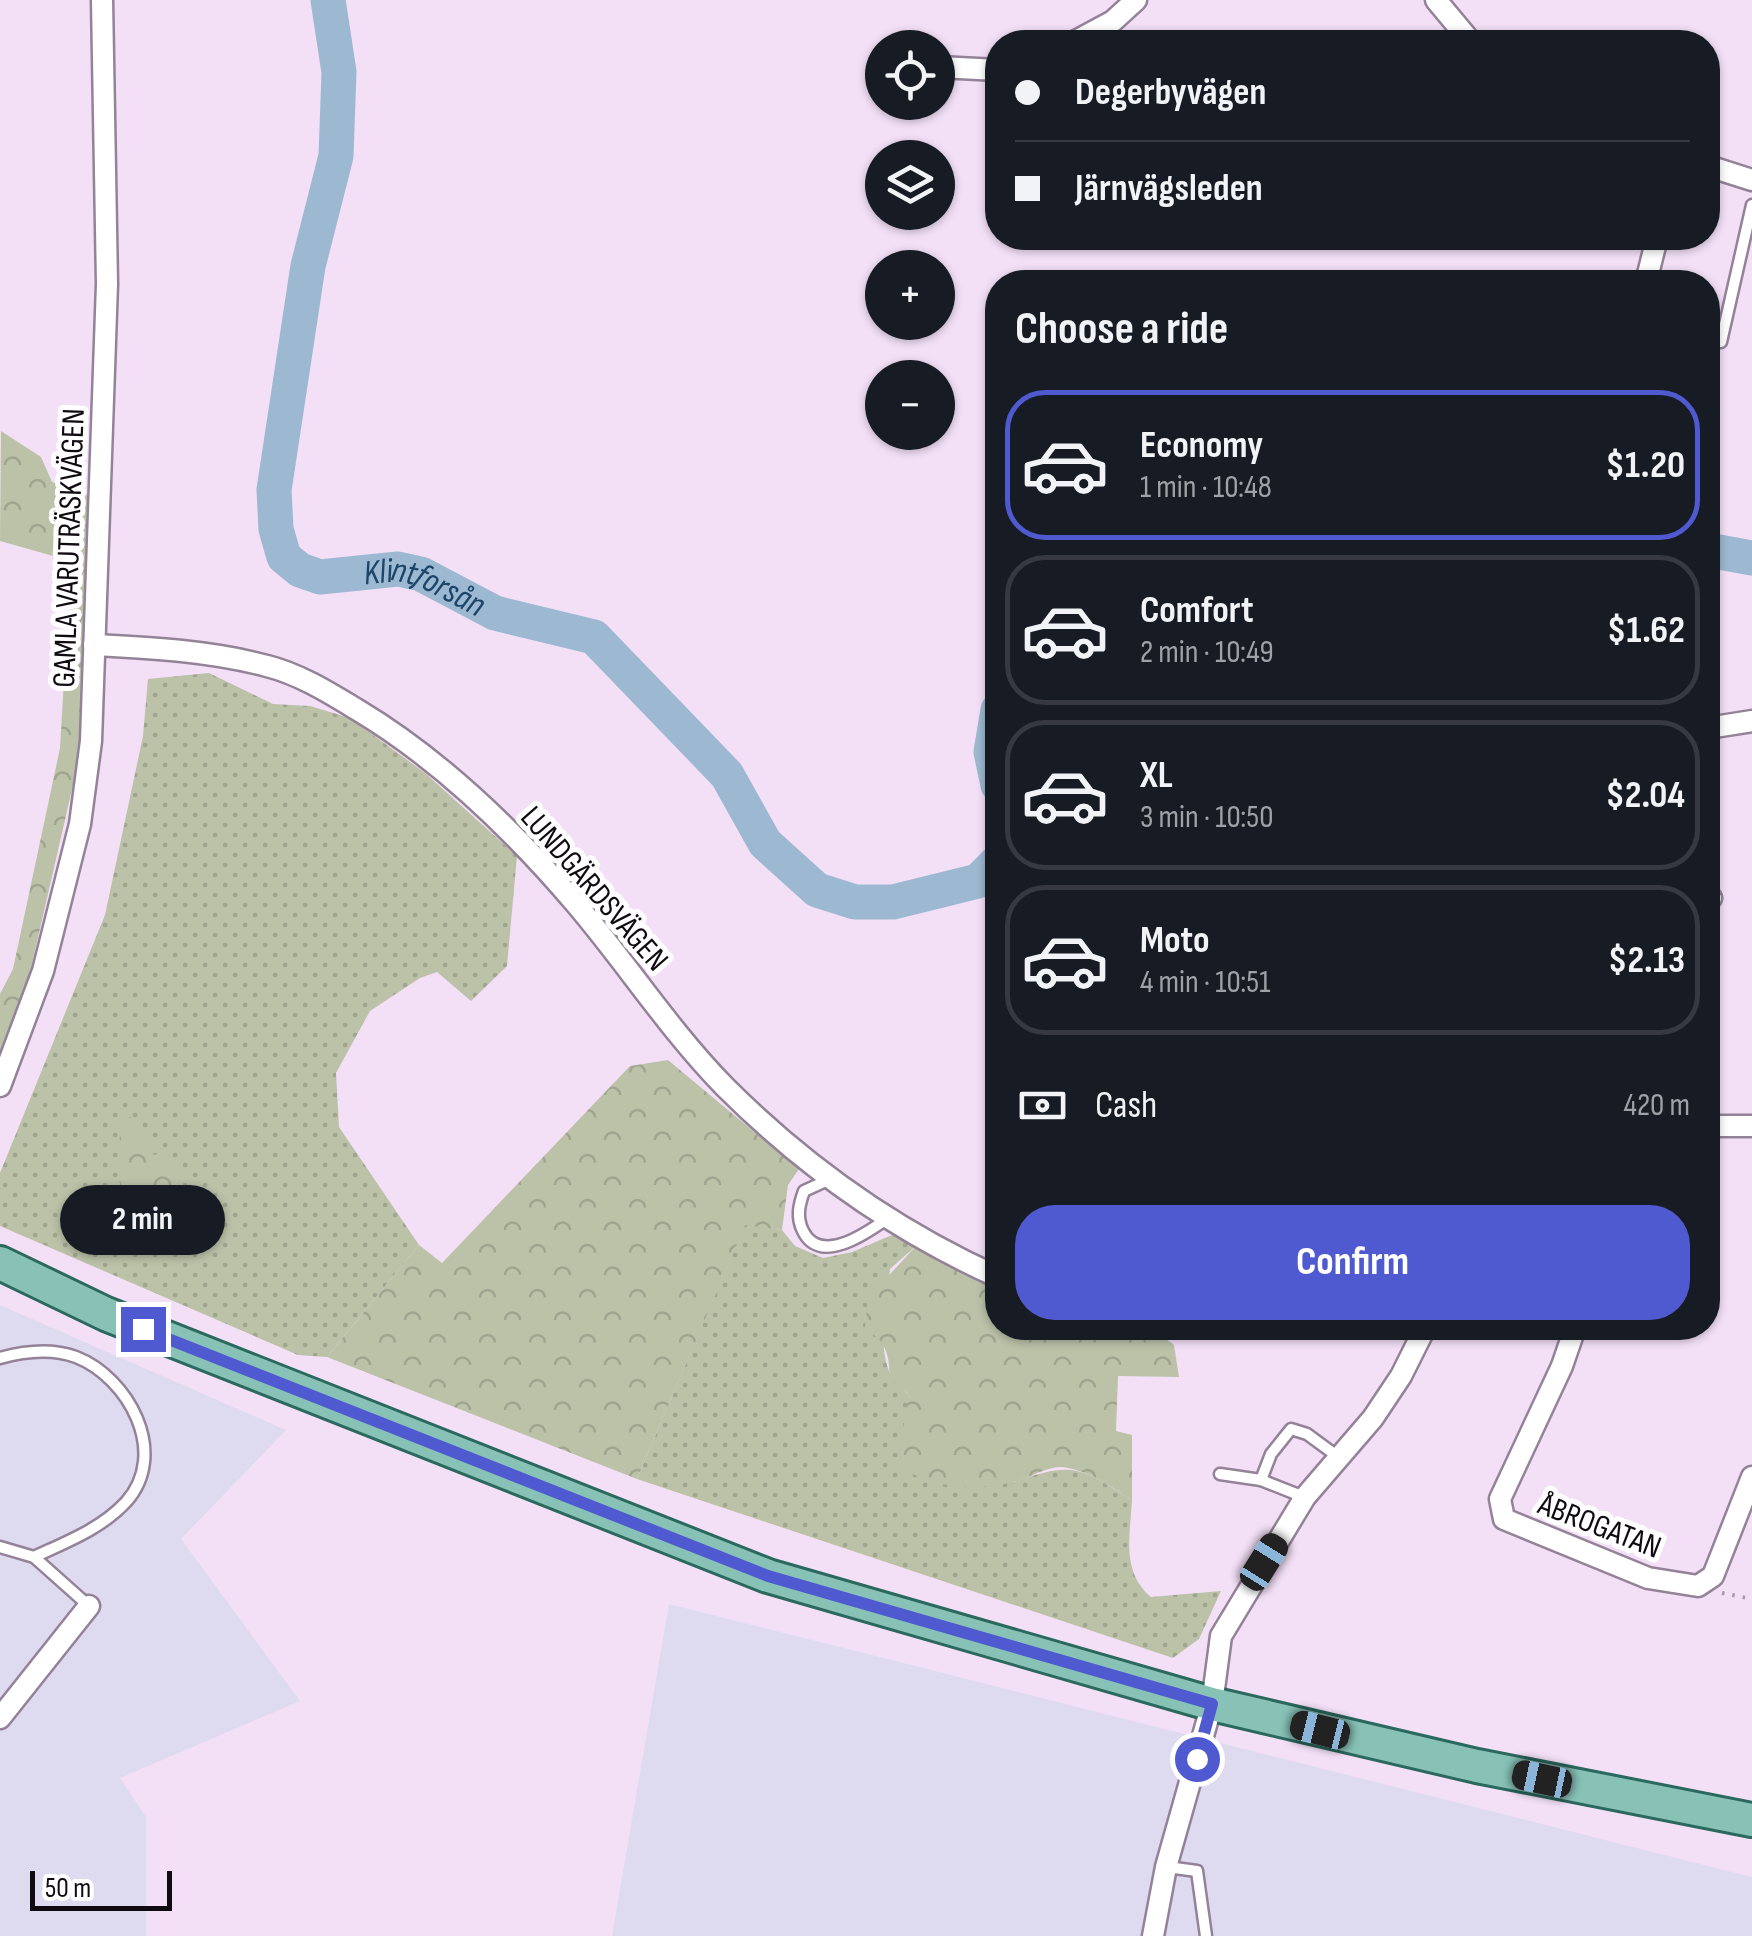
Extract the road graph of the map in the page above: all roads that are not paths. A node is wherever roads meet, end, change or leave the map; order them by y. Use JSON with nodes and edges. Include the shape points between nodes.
{"nodes":[{"id":1,"x":102,"y":0,"type":"edge"},
{"id":2,"x":1136,"y":0,"type":"edge"},
{"id":3,"x":1436,"y":0,"type":"edge"},
{"id":4,"x":1096,"y":30,"type":"edge"},
{"id":5,"x":1461,"y":30,"type":"edge"},
{"id":6,"x":955,"y":69,"type":"edge"},
{"id":7,"x":985,"y":70,"type":"edge"},
{"id":8,"x":1720,"y":170,"type":"edge"},
{"id":9,"x":1752,"y":180,"type":"edge"},
{"id":10,"x":1752,"y":205,"type":"edge"},
{"id":11,"x":1721,"y":342,"type":"dead end"},
{"id":12,"x":94,"y":646,"type":"junction"},
{"id":13,"x":1752,"y":721,"type":"edge"},
{"id":14,"x":1720,"y":726,"type":"edge"},
{"id":15,"x":0,"y":1086,"type":"edge"},
{"id":16,"x":1720,"y":1126,"type":"edge"},
{"id":17,"x":1752,"y":1126,"type":"edge"},
{"id":18,"x":829,"y":1180,"type":"junction"},
{"id":19,"x":888,"y":1218,"type":"junction"},
{"id":20,"x":0,"y":1264,"type":"edge"},
{"id":21,"x":985,"y":1270,"type":"edge"},
{"id":22,"x":1418,"y":1340,"type":"edge"},
{"id":23,"x":1571,"y":1340,"type":"edge"},
{"id":24,"x":0,"y":1358,"type":"edge"},
{"id":25,"x":1337,"y":1456,"type":"junction"},
{"id":26,"x":1220,"y":1474,"type":"dead end"},
{"id":27,"x":1752,"y":1477,"type":"edge"},
{"id":28,"x":1261,"y":1480,"type":"junction"},
{"id":29,"x":1305,"y":1497,"type":"junction"},
{"id":30,"x":0,"y":1547,"type":"edge"},
{"id":31,"x":34,"y":1557,"type":"junction"},
{"id":32,"x":89,"y":1606,"type":"joint"},
{"id":33,"x":1212,"y":1704,"type":"junction"},
{"id":34,"x":0,"y":1718,"type":"edge"},
{"id":35,"x":1752,"y":1820,"type":"edge"},
{"id":36,"x":1166,"y":1867,"type":"junction"},
{"id":37,"x":1153,"y":1936,"type":"edge"},
{"id":38,"x":1206,"y":1936,"type":"edge"}],
"edges":[{"from":1,"to":12,"type":"street","name":"GAMLA VARUTRÄSKVÄGEN","via":[[107,284]]},
{"from":2,"to":4,"type":"street"},
{"from":3,"to":5,"type":"street"},
{"from":6,"to":7,"type":"street"},
{"from":8,"to":9,"type":"street"},
{"from":10,"to":11,"type":"lane"},
{"from":12,"to":15,"type":"street","name":"GAMLA VARUTRÄSKVÄGEN","via":[[80,824],[44,971]]},
{"from":12,"to":18,"type":"street","name":"LUNDGÄRDSVÄGEN","via":[[171,648],[269,666],[392,730],[511,834],[724,1086]]},
{"from":13,"to":14,"type":"street"},
{"from":16,"to":17,"type":"street"},
{"from":18,"to":19,"type":"street","name":"LUNDGÄRDSVÄGEN"},
{"from":18,"to":19,"type":"lane","via":[[804,1191],[798,1205],[804,1234],[814,1244],[847,1243]]},
{"from":19,"to":21,"type":"street","name":"LUNDGÄRDSVÄGEN"},
{"from":20,"to":33,"type":"main road","via":[[106,1314],[768,1576]]},
{"from":22,"to":25,"type":"street","via":[[1373,1418]]},
{"from":23,"to":27,"type":"street","name":"ÅBROGATAN","via":[[1500,1499],[1504,1519],[1648,1578],[1698,1586],[1713,1576]]},
{"from":24,"to":31,"type":"lane","via":[[48,1350],[96,1367],[132,1405],[143,1433],[138,1480],[128,1500],[86,1533]]},
{"from":25,"to":28,"type":"lane","via":[[1291,1429]]},
{"from":25,"to":29,"type":"street"},
{"from":26,"to":28,"type":"lane"},
{"from":28,"to":29,"type":"lane"},
{"from":29,"to":33,"type":"street","via":[[1221,1636]]},
{"from":30,"to":31,"type":"lane"},
{"from":31,"to":32,"type":"lane"},
{"from":32,"to":34,"type":"street"},
{"from":33,"to":35,"type":"main road"},
{"from":33,"to":36,"type":"street"},
{"from":36,"to":37,"type":"street"},
{"from":36,"to":38,"type":"lane","via":[[1198,1872]]}]}
